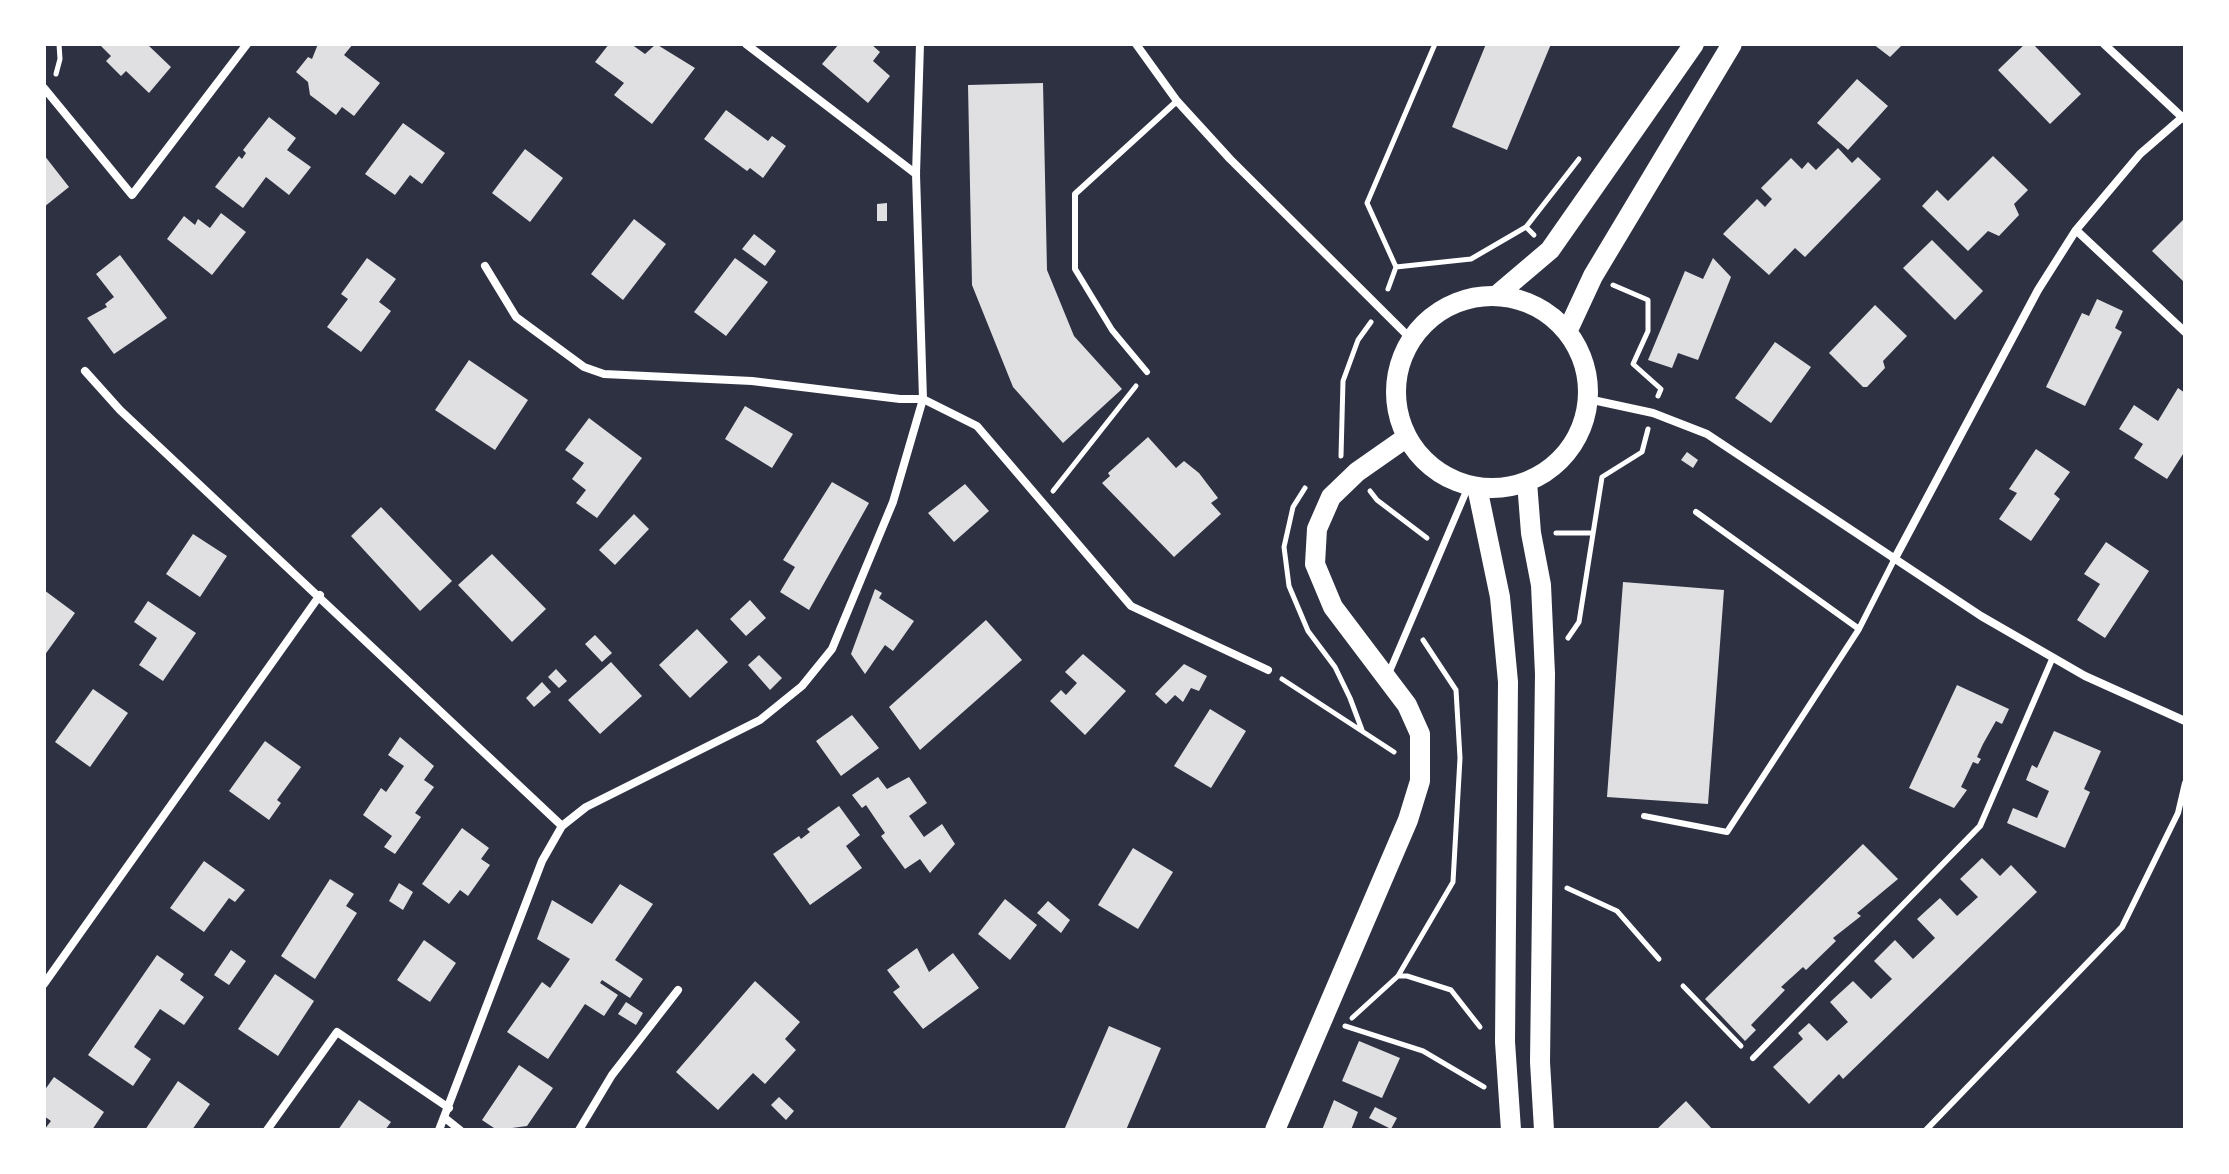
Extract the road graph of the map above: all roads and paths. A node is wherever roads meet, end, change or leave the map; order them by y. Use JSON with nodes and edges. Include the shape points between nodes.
{"nodes":[{"id":1,"x":59,"y":44,"type":"edge"},
{"id":2,"x":247,"y":44,"type":"edge"},
{"id":3,"x":746,"y":44,"type":"edge"},
{"id":4,"x":920,"y":44,"type":"edge"},
{"id":5,"x":1136,"y":44,"type":"edge"},
{"id":6,"x":1435,"y":44,"type":"edge"},
{"id":7,"x":1694,"y":44,"type":"edge"},
{"id":8,"x":1732,"y":44,"type":"edge"},
{"id":9,"x":2104,"y":44,"type":"edge"},
{"id":10,"x":55,"y":76,"type":"dead end"},
{"id":11,"x":44,"y":88,"type":"edge"},
{"id":12,"x":1177,"y":101,"type":"junction"},
{"id":13,"x":2184,"y":117,"type":"edge"},
{"id":14,"x":916,"y":174,"type":"junction"},
{"id":15,"x":1526,"y":227,"type":"dead end"},
{"id":16,"x":2076,"y":230,"type":"junction"},
{"id":17,"x":485,"y":266,"type":"dead end"},
{"id":18,"x":1396,"y":267,"type":"junction"},
{"id":19,"x":1593,"y":276,"type":"junction"},
{"id":20,"x":1497,"y":295,"type":"junction"},
{"id":21,"x":1380,"y":308,"type":"junction"},
{"id":22,"x":1567,"y":332,"type":"junction"},
{"id":23,"x":2185,"y":332,"type":"edge"},
{"id":24,"x":1411,"y":339,"type":"junction"},
{"id":25,"x":85,"y":371,"type":"dead end"},
{"id":26,"x":1147,"y":372,"type":"joint"},
{"id":27,"x":923,"y":399,"type":"junction"},
{"id":28,"x":1588,"y":399,"type":"junction"},
{"id":29,"x":1653,"y":413,"type":"junction"},
{"id":30,"x":1407,"y":437,"type":"junction"},
{"id":31,"x":1357,"y":472,"type":"junction"},
{"id":32,"x":1527,"y":482,"type":"junction"},
{"id":33,"x":1473,"y":486,"type":"junction"},
{"id":34,"x":1043,"y":504,"type":"junction"},
{"id":35,"x":1696,"y":512,"type":"dead end"},
{"id":36,"x":1443,"y":549,"type":"junction"},
{"id":37,"x":1894,"y":560,"type":"junction"},
{"id":38,"x":320,"y":595,"type":"junction"},
{"id":39,"x":1859,"y":629,"type":"junction"},
{"id":40,"x":2053,"y":657,"type":"junction"},
{"id":41,"x":1268,"y":670,"type":"joint"},
{"id":42,"x":1545,"y":674,"type":"junction"},
{"id":43,"x":1387,"y":677,"type":"junction"},
{"id":44,"x":2185,"y":721,"type":"edge"},
{"id":45,"x":1421,"y":756,"type":"junction"},
{"id":46,"x":1460,"y":758,"type":"dead end"},
{"id":47,"x":2185,"y":783,"type":"edge"},
{"id":48,"x":1644,"y":816,"type":"dead end"},
{"id":49,"x":562,"y":826,"type":"junction"},
{"id":50,"x":1542,"y":877,"type":"junction"},
{"id":51,"x":1659,"y":959,"type":"dead end"},
{"id":52,"x":44,"y":984,"type":"edge"},
{"id":53,"x":1683,"y":986,"type":"dead end"},
{"id":54,"x":678,"y":990,"type":"dead end"},
{"id":55,"x":1344,"y":1026,"type":"junction"},
{"id":56,"x":1318,"y":1027,"type":"junction"},
{"id":57,"x":1505,"y":1042,"type":"junction"},
{"id":58,"x":1753,"y":1058,"type":"joint"},
{"id":59,"x":1479,"y":1086,"type":"dead end"},
{"id":60,"x":449,"y":1108,"type":"junction"},
{"id":61,"x":445,"y":1118,"type":"junction"},
{"id":62,"x":267,"y":1130,"type":"edge"},
{"id":63,"x":439,"y":1130,"type":"edge"},
{"id":64,"x":460,"y":1130,"type":"edge"},
{"id":65,"x":579,"y":1130,"type":"edge"},
{"id":66,"x":1275,"y":1130,"type":"edge"},
{"id":67,"x":1511,"y":1130,"type":"edge"},
{"id":68,"x":1544,"y":1130,"type":"edge"},
{"id":69,"x":1926,"y":1130,"type":"edge"}],
"edges":[{"from":1,"to":10,"type":"path"},
{"from":2,"to":11,"type":"street","via":[[132,195]]},
{"from":3,"to":14,"type":"street"},
{"from":4,"to":14,"type":"street"},
{"from":5,"to":12,"type":"street"},
{"from":6,"to":18,"type":"path","via":[[1367,203]]},
{"from":7,"to":20,"type":"main road","via":[[1550,250]]},
{"from":8,"to":19,"type":"main road"},
{"from":9,"to":13,"type":"street"},
{"from":12,"to":21,"type":"street"},
{"from":12,"to":26,"type":"lane","via":[[1075,194],[1075,269],[1112,330]]},
{"from":13,"to":16,"type":"street","via":[[2140,154]]},
{"from":14,"to":27,"type":"street"},
{"from":15,"to":18,"type":"path","via":[[1471,259]]},
{"from":16,"to":23,"type":"street"},
{"from":16,"to":37,"type":"street","via":[[2038,290]]},
{"from":17,"to":27,"type":"street","via":[[516,317],[584,367],[604,374],[752,381]]},
{"from":18,"to":21,"type":"path"},
{"from":19,"to":22,"type":"main road"},
{"from":19,"to":29,"type":"path","via":[[1648,300],[1648,331],[1633,364],[1661,389]]},
{"from":20,"to":22,"type":"main road","via":[[1548,313]]},
{"from":20,"to":24,"type":"main road","via":[[1448,306]]},
{"from":21,"to":24,"type":"street"},
{"from":21,"to":31,"type":"path","via":[[1358,340],[1343,381],[1338,453]]},
{"from":22,"to":28,"type":"main road","via":[[1580,353]]},
{"from":24,"to":30,"type":"main road","via":[[1395,387]]},
{"from":25,"to":38,"type":"street","via":[[120,410]]},
{"from":26,"to":34,"type":"path"},
{"from":27,"to":34,"type":"street","via":[[977,426]]},
{"from":27,"to":49,"type":"street","via":[[893,502],[832,649],[802,686],[760,720],[586,807]]},
{"from":28,"to":29,"type":"street"},
{"from":28,"to":32,"type":"main road","via":[[1569,449]]},
{"from":29,"to":37,"type":"street","via":[[1707,434]]},
{"from":29,"to":42,"type":"path","via":[[1642,452],[1602,477],[1579,622]]},
{"from":30,"to":31,"type":"main road"},
{"from":30,"to":33,"type":"main road","via":[[1444,476]]},
{"from":31,"to":36,"type":"path","via":[[1377,500]]},
{"from":31,"to":43,"type":"main road","via":[[1331,497],[1317,529],[1315,564],[1333,607]]},
{"from":32,"to":33,"type":"main road","via":[[1502,488]]},
{"from":32,"to":42,"type":"main road","via":[[1541,585]]},
{"from":33,"to":36,"type":"street"},
{"from":33,"to":57,"type":"main road","via":[[1500,597],[1508,682]]},
{"from":34,"to":41,"type":"street","via":[[1131,606]]},
{"from":35,"to":39,"type":"lane"},
{"from":36,"to":43,"type":"street"},
{"from":37,"to":39,"type":"lane"},
{"from":37,"to":40,"type":"street"},
{"from":38,"to":49,"type":"street"},
{"from":38,"to":52,"type":"street"},
{"from":39,"to":48,"type":"lane","via":[[1727,832]]},
{"from":40,"to":44,"type":"street"},
{"from":40,"to":58,"type":"lane","via":[[1980,826]]},
{"from":41,"to":45,"type":"path","via":[[1395,752]]},
{"from":42,"to":50,"type":"main road"},
{"from":43,"to":45,"type":"main road","via":[[1420,734]]},
{"from":45,"to":46,"type":"path"},
{"from":45,"to":56,"type":"main road","via":[[1408,820]]},
{"from":47,"to":69,"type":"lane","via":[[2178,813],[2122,927]]},
{"from":49,"to":60,"type":"street","via":[[542,861]]},
{"from":50,"to":51,"type":"path","via":[[1617,911]]},
{"from":50,"to":68,"type":"main road"},
{"from":53,"to":58,"type":"path"},
{"from":54,"to":65,"type":"street","via":[[612,1075]]},
{"from":55,"to":56,"type":"path"},
{"from":55,"to":57,"type":"path","via":[[1398,976],[1407,976],[1451,990],[1475,1024]]},
{"from":55,"to":59,"type":"path","via":[[1423,1051]]},
{"from":56,"to":66,"type":"main road"},
{"from":57,"to":67,"type":"main road"},
{"from":60,"to":61,"type":"street"},
{"from":60,"to":62,"type":"street","via":[[337,1032]]},
{"from":61,"to":63,"type":"street"},
{"from":61,"to":64,"type":"street"}]}
